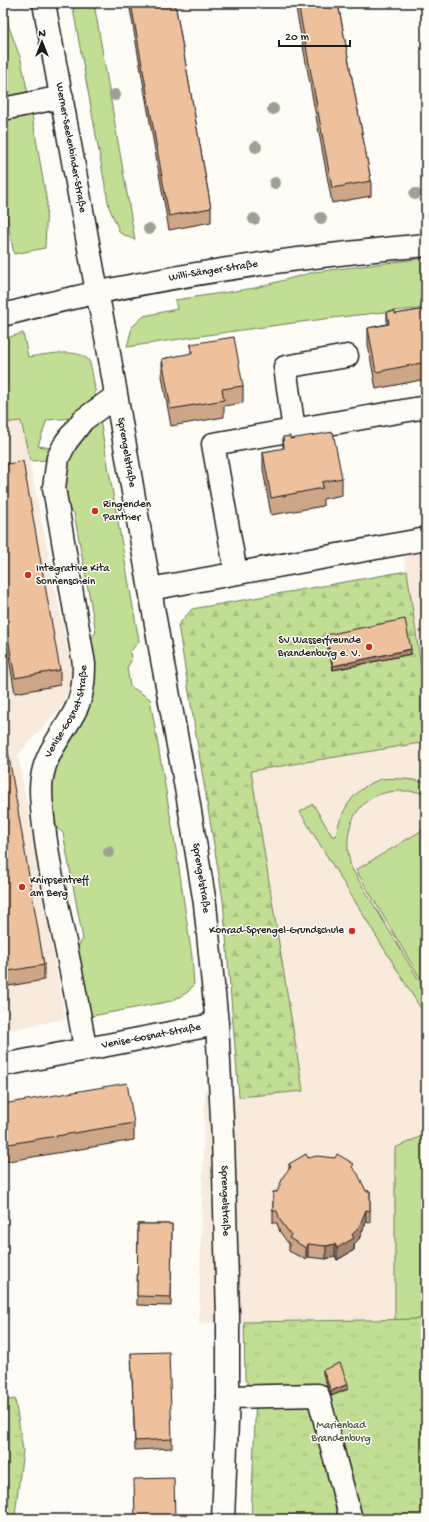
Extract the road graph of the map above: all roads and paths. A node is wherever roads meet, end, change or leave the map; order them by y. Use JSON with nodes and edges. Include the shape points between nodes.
{"nodes":[{"id":1,"x":44,"y":3,"type":"edge"},
{"id":2,"x":62,"y":97,"type":"junction"},
{"id":3,"x":3,"y":109,"type":"edge"},
{"id":4,"x":426,"y":245,"type":"edge"},
{"id":5,"x":97,"y":292,"type":"junction"},
{"id":6,"x":3,"y":315,"type":"edge"},
{"id":7,"x":347,"y":356,"type":"dead end"},
{"id":8,"x":116,"y":396,"type":"junction"},
{"id":9,"x":426,"y":407,"type":"edge"},
{"id":10,"x":294,"y":430,"type":"junction"},
{"id":11,"x":426,"y":539,"type":"edge"},
{"id":12,"x":236,"y":573,"type":"junction"},
{"id":13,"x":150,"y":589,"type":"junction"},
{"id":14,"x":217,"y":1024,"type":"junction"},
{"id":15,"x":85,"y":1049,"type":"junction"},
{"id":16,"x":3,"y":1065,"type":"edge"},
{"id":17,"x":228,"y":1398,"type":"junction"},
{"id":18,"x":223,"y":1519,"type":"edge"},
{"id":19,"x":351,"y":1519,"type":"edge"}],
"edges":[{"from":1,"to":2,"type":"street","name":"Werner-Seelenbinder-Straße"},
{"from":2,"to":3,"type":"street"},
{"from":2,"to":5,"type":"street","name":"Werner-Seelenbinder-Straße"},
{"from":4,"to":5,"type":"street","name":"Willi-Sänger-Straße","via":[[290,260]]},
{"from":5,"to":6,"type":"street","name":"Willi-Sänger-Straße"},
{"from":5,"to":8,"type":"street","name":"Sprengelstraße"},
{"from":7,"to":10,"type":"street","via":[[285,367]]},
{"from":8,"to":13,"type":"street","name":"Sprengelstraße"},
{"from":8,"to":15,"type":"street","name":"Venise-Gosnat-Straße","via":[[83,420],[66,442],[58,458],[54,488],[84,664],[84,687],[76,711],[47,759],[41,787],[42,814]]},
{"from":9,"to":10,"type":"street"},
{"from":10,"to":12,"type":"street","via":[[213,444]]},
{"from":11,"to":12,"type":"street"},
{"from":12,"to":13,"type":"street"},
{"from":13,"to":14,"type":"street","name":"Sprengelstraße","via":[[205,904]]},
{"from":14,"to":15,"type":"street","name":"Venise-Gosnat-Straße"},
{"from":14,"to":17,"type":"street","name":"Sprengelstraße","via":[[223,1137]]},
{"from":15,"to":16,"type":"street","name":"Venise-Gosnat-Straße"},
{"from":17,"to":18,"type":"street","name":"Sprengelstraße"},
{"from":17,"to":19,"type":"street","via":[[318,1395]]}]}
